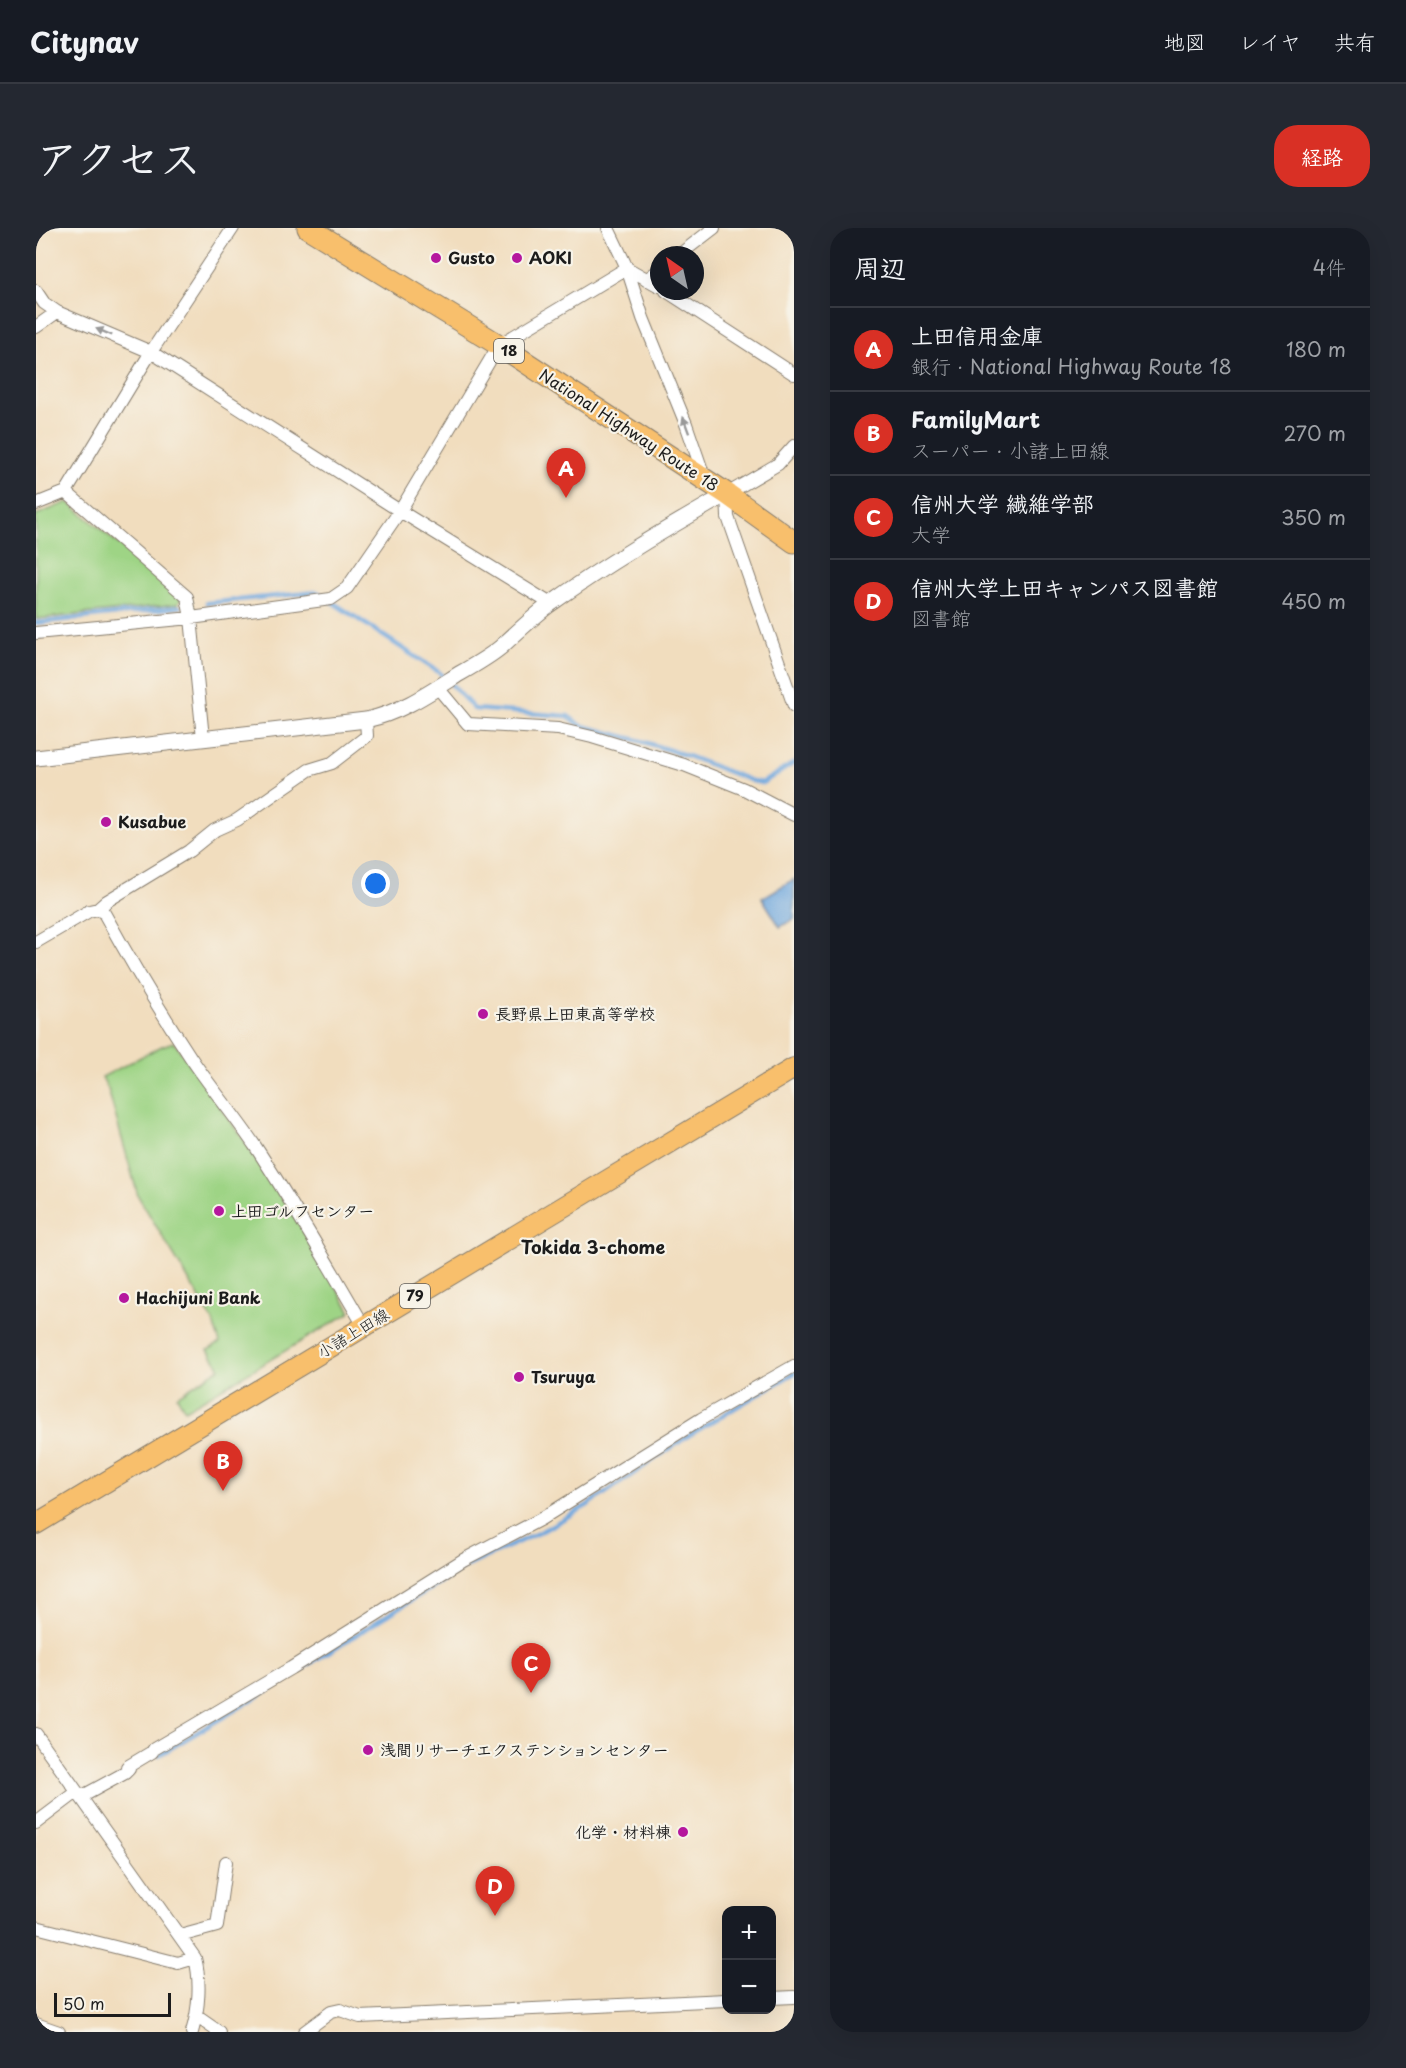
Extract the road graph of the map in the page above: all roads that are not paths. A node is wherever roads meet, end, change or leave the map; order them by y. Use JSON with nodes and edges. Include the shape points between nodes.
{"nodes":[{"id":1,"x":233,"y":228,"type":"edge"},
{"id":2,"x":308,"y":228,"type":"edge"},
{"id":3,"x":608,"y":228,"type":"edge"},
{"id":4,"x":714,"y":228,"type":"edge"},
{"id":5,"x":691,"y":246,"type":"edge"},
{"id":6,"x":627,"y":268,"type":"junction"},
{"id":7,"x":650,"y":277,"type":"edge"},
{"id":8,"x":646,"y":280,"type":"junction"},
{"id":9,"x":650,"y":282,"type":"edge"},
{"id":10,"x":36,"y":291,"type":"edge"},
{"id":11,"x":680,"y":300,"type":"edge"},
{"id":12,"x":57,"y":312,"type":"junction"},
{"id":13,"x":36,"y":327,"type":"edge"},
{"id":14,"x":499,"y":345,"type":"junction"},
{"id":15,"x":152,"y":352,"type":"junction"},
{"id":16,"x":794,"y":374,"type":"edge"},
{"id":17,"x":794,"y":446,"type":"edge"},
{"id":18,"x":705,"y":480,"type":"junction"},
{"id":19,"x":66,"y":492,"type":"junction"},
{"id":20,"x":727,"y":494,"type":"junction"},
{"id":21,"x":36,"y":504,"type":"edge"},
{"id":22,"x":400,"y":511,"type":"junction"},
{"id":23,"x":794,"y":542,"type":"edge"},
{"id":24,"x":551,"y":604,"type":"junction"},
{"id":25,"x":191,"y":618,"type":"junction"},
{"id":26,"x":36,"y":633,"type":"edge"},
{"id":27,"x":445,"y":684,"type":"junction"},
{"id":28,"x":794,"y":706,"type":"edge"},
{"id":29,"x":366,"y":720,"type":"junction"},
{"id":30,"x":203,"y":738,"type":"junction"},
{"id":31,"x":36,"y":758,"type":"edge"},
{"id":32,"x":794,"y":815,"type":"edge"},
{"id":33,"x":98,"y":909,"type":"junction"},
{"id":34,"x":36,"y":942,"type":"edge"},
{"id":35,"x":794,"y":1068,"type":"edge"},
{"id":36,"x":364,"y":1326,"type":"junction"},
{"id":37,"x":794,"y":1366,"type":"edge"},
{"id":38,"x":36,"y":1524,"type":"edge"},
{"id":39,"x":36,"y":1734,"type":"edge"},
{"id":40,"x":79,"y":1795,"type":"junction"},
{"id":41,"x":36,"y":1823,"type":"edge"},
{"id":42,"x":226,"y":1862,"type":"dead end"},
{"id":43,"x":36,"y":1927,"type":"edge"},
{"id":44,"x":180,"y":1936,"type":"junction"},
{"id":45,"x":195,"y":1958,"type":"junction"},
{"id":46,"x":794,"y":1997,"type":"edge"},
{"id":47,"x":776,"y":1998,"type":"edge"},
{"id":48,"x":722,"y":2000,"type":"edge"},
{"id":49,"x":196,"y":2016,"type":"junction"},
{"id":50,"x":36,"y":2024,"type":"edge"},
{"id":51,"x":59,"y":2032,"type":"edge"},
{"id":52,"x":192,"y":2032,"type":"edge"},
{"id":53,"x":219,"y":2032,"type":"edge"},
{"id":54,"x":304,"y":2032,"type":"edge"}],
"edges":[{"from":1,"to":15,"type":"street"},
{"from":2,"to":14,"type":"highway","name":"National Highway Route 18","number":"18"},
{"from":3,"to":6,"type":"street"},
{"from":4,"to":5,"type":"street"},
{"from":6,"to":8,"type":"street"},
{"from":6,"to":14,"type":"street"},
{"from":18,"to":6,"type":"street","one_way":true},
{"from":7,"to":8,"type":"street"},
{"from":8,"to":9,"type":"street"},
{"from":10,"to":12,"type":"street"},
{"from":11,"to":16,"type":"street"},
{"from":12,"to":13,"type":"street"},
{"from":15,"to":12,"type":"street","one_way":true},
{"from":14,"to":18,"type":"highway","name":"National Highway Route 18","number":"18"},
{"from":14,"to":22,"type":"street"},
{"from":15,"to":19,"type":"street"},
{"from":15,"to":22,"type":"street"},
{"from":17,"to":20,"type":"street","via":[[778,464]]},
{"from":18,"to":20,"type":"highway","name":"National Highway Route 18","number":"18"},
{"from":19,"to":21,"type":"street"},
{"from":19,"to":25,"type":"street","via":[[187,597]]},
{"from":20,"to":23,"type":"highway","name":"National Highway Route 18","number":"18"},
{"from":20,"to":24,"type":"street","via":[[636,547]]},
{"from":20,"to":28,"type":"street","via":[[728,517]]},
{"from":22,"to":24,"type":"street"},
{"from":22,"to":25,"type":"street","via":[[347,588],[331,599]]},
{"from":24,"to":27,"type":"street","via":[[501,647]]},
{"from":25,"to":26,"type":"street"},
{"from":25,"to":30,"type":"street"},
{"from":27,"to":29,"type":"street","via":[[388,715]]},
{"from":27,"to":32,"type":"street","via":[[468,724],[558,729],[623,746],[744,789]]},
{"from":29,"to":30,"type":"street"},
{"from":29,"to":33,"type":"street","via":[[367,736],[332,763],[309,770]]},
{"from":30,"to":31,"type":"street"},
{"from":33,"to":34,"type":"street"},
{"from":33,"to":36,"type":"street","via":[[190,1056],[232,1111],[305,1224]]},
{"from":35,"to":36,"type":"main road","name":"小諸上田線","number":"79"},
{"from":36,"to":38,"type":"main road","name":"小諸上田線","number":"79"},
{"from":37,"to":40,"type":"street","via":[[541,1519],[463,1560],[154,1749],[127,1767],[125,1773]]},
{"from":39,"to":40,"type":"street"},
{"from":40,"to":41,"type":"street"},
{"from":40,"to":44,"type":"street"},
{"from":42,"to":44,"type":"street","via":[[217,1926]]},
{"from":43,"to":45,"type":"street","via":[[178,1963]]},
{"from":44,"to":45,"type":"street"},
{"from":45,"to":49,"type":"street","via":[[199,1973]]},
{"from":46,"to":47,"type":"street"},
{"from":48,"to":54,"type":"street","via":[[360,2017],[340,2010]]},
{"from":49,"to":52,"type":"street"},
{"from":49,"to":53,"type":"street"},
{"from":50,"to":51,"type":"street"}]}
